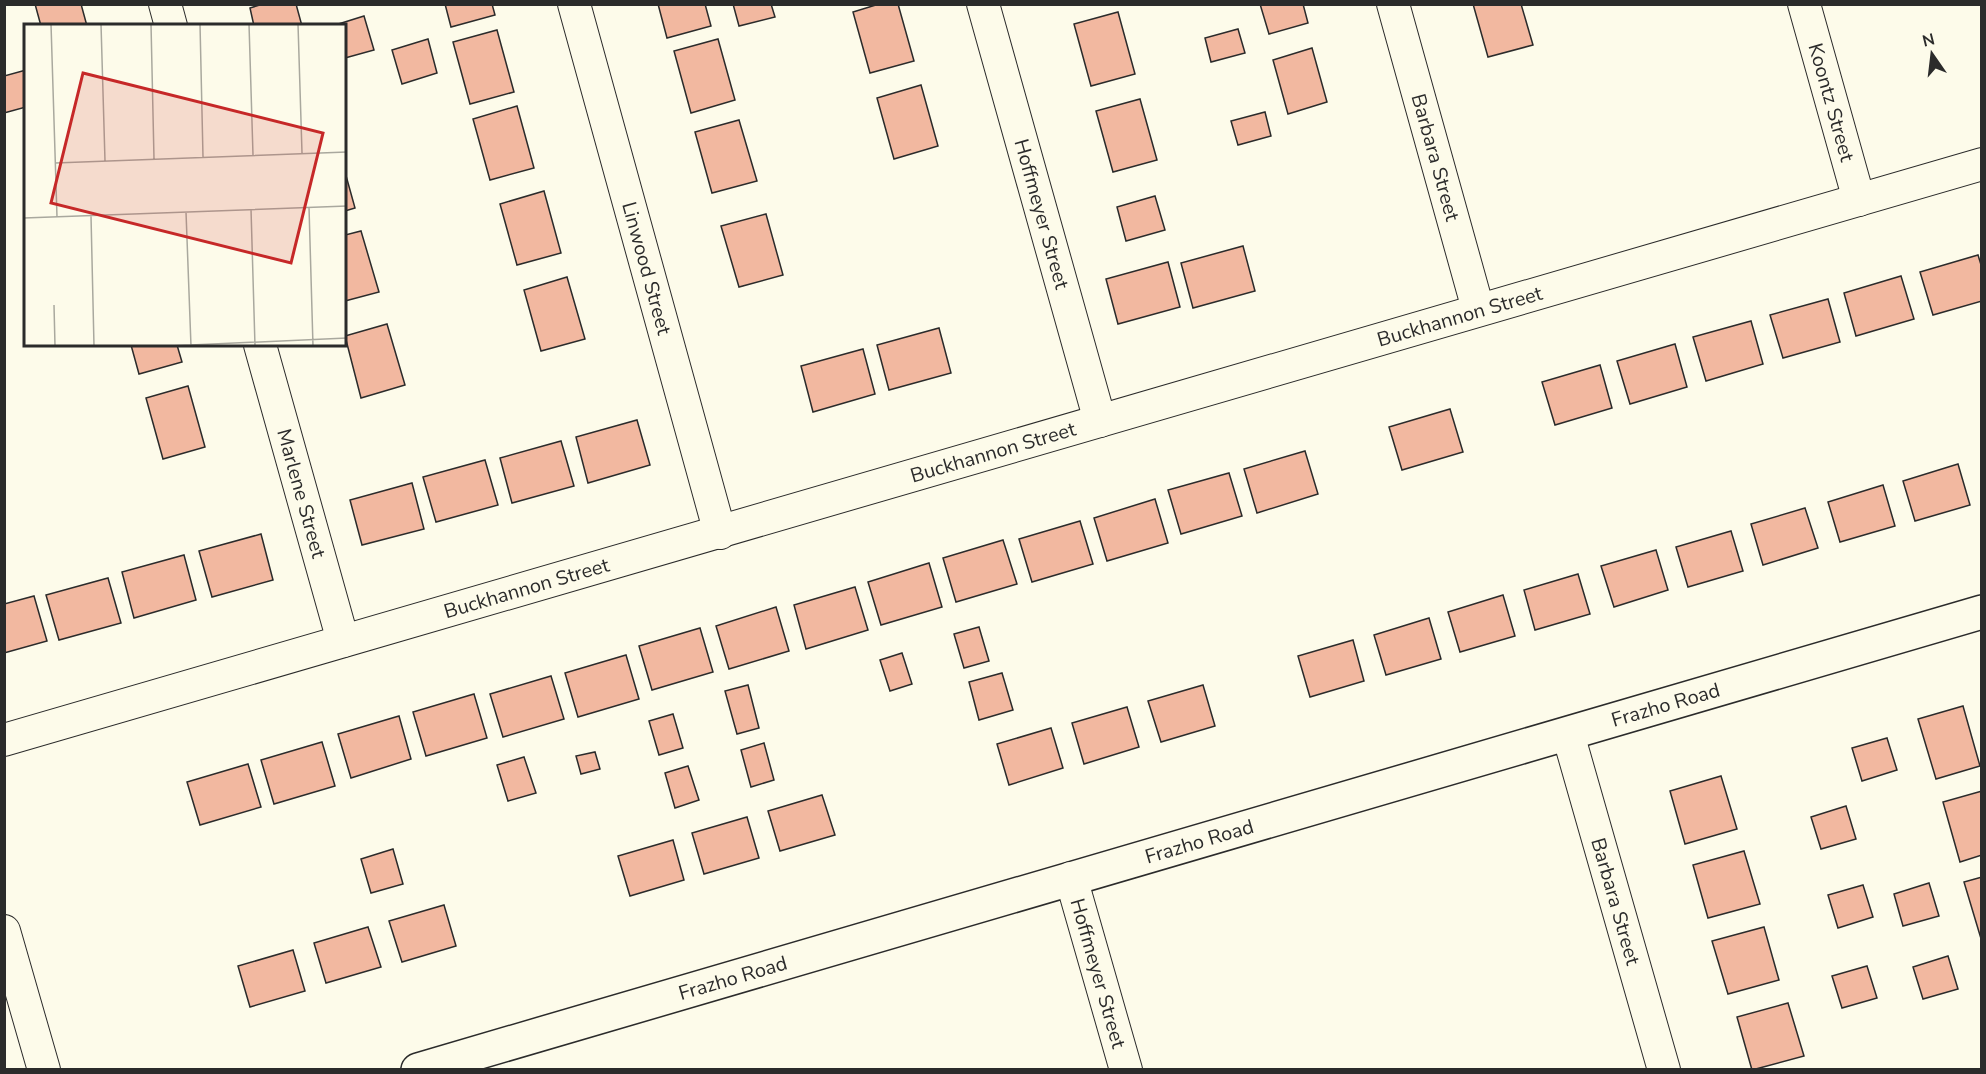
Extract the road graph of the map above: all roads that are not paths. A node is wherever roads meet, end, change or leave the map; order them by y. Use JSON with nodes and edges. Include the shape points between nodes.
{"nodes":[{"id":1,"x":165,"y":4,"type":"edge"},
{"id":2,"x":574,"y":4,"type":"edge"},
{"id":3,"x":983,"y":4,"type":"edge"},
{"id":4,"x":1393,"y":4,"type":"edge"},
{"id":5,"x":1804,"y":4,"type":"edge"},
{"id":6,"x":170,"y":24,"type":"edge"},
{"id":7,"x":1982,"y":164,"type":"edge"},
{"id":8,"x":1859,"y":200,"type":"junction"},
{"id":9,"x":1478,"y":309,"type":"junction"},
{"id":10,"x":260,"y":346,"type":"edge"},
{"id":11,"x":1100,"y":421,"type":"junction"},
{"id":12,"x":720,"y":532,"type":"junction"},
{"id":13,"x":1982,"y":612,"type":"edge"},
{"id":14,"x":343,"y":641,"type":"junction"},
{"id":15,"x":1568,"y":734,"type":"junction"},
{"id":16,"x":4,"y":740,"type":"edge"},
{"id":17,"x":1071,"y":878,"type":"junction"},
{"id":18,"x":4,"y":931,"type":"edge"},
{"id":19,"x":44,"y":1070,"type":"edge"},
{"id":20,"x":418,"y":1070,"type":"edge"},
{"id":21,"x":1126,"y":1070,"type":"edge"},
{"id":22,"x":1664,"y":1070,"type":"edge"}],
"edges":[{"from":1,"to":6,"type":"street"},
{"from":2,"to":12,"type":"street","name":"Linwood Street"},
{"from":3,"to":11,"type":"street","name":"Hoffmeyer Street"},
{"from":4,"to":9,"type":"street","name":"Barbara Street"},
{"from":5,"to":8,"type":"street","name":"Koontz Street"},
{"from":7,"to":8,"type":"street","name":"Buckhannon Street"},
{"from":8,"to":9,"type":"street","name":"Buckhannon Street"},
{"from":9,"to":11,"type":"street","name":"Buckhannon Street"},
{"from":10,"to":14,"type":"street","name":"Marlene Street"},
{"from":11,"to":12,"type":"street","name":"Buckhannon Street"},
{"from":12,"to":14,"type":"street","name":"Buckhannon Street"},
{"from":13,"to":15,"type":"street","name":"Frazho Road"},
{"from":14,"to":16,"type":"street","name":"Buckhannon Street"},
{"from":15,"to":17,"type":"street","name":"Frazho Road"},
{"from":15,"to":22,"type":"street","name":"Barbara Street"},
{"from":17,"to":20,"type":"street","name":"Frazho Road"},
{"from":17,"to":21,"type":"street","name":"Hoffmeyer Street"},
{"from":18,"to":19,"type":"street"}]}
